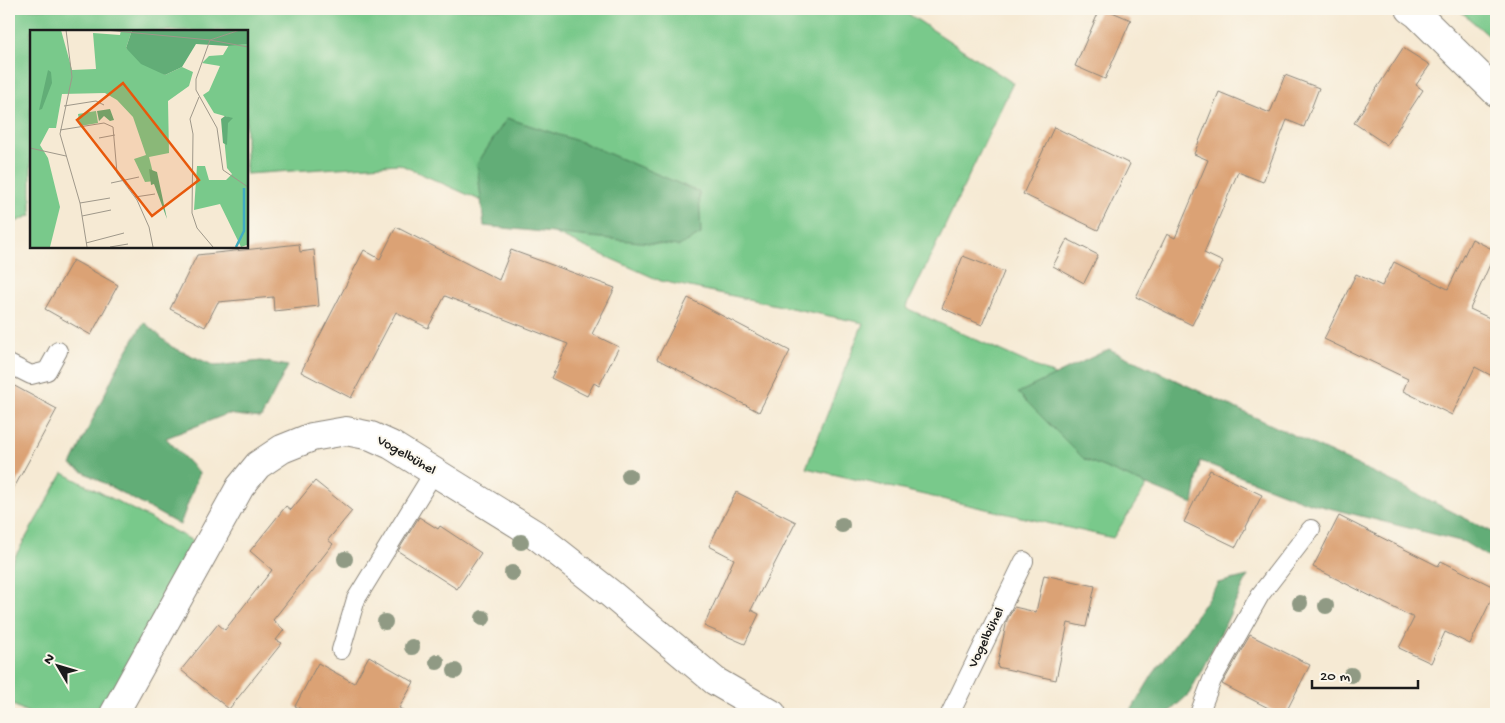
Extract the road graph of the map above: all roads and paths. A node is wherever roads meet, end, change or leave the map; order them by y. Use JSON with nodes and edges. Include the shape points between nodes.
{"nodes":[{"id":1,"x":1410,"y":9,"type":"edge"},
{"id":2,"x":1496,"y":92,"type":"edge"},
{"id":3,"x":58,"y":351,"type":"dead end"},
{"id":4,"x":9,"y":364,"type":"edge"},
{"id":5,"x":434,"y":472,"type":"junction"},
{"id":6,"x":1311,"y":529,"type":"dead end"},
{"id":7,"x":1024,"y":561,"type":"dead end"},
{"id":8,"x":340,"y":650,"type":"dead end"},
{"id":9,"x":114,"y":714,"type":"edge"},
{"id":10,"x":772,"y":714,"type":"edge"},
{"id":11,"x":950,"y":714,"type":"edge"},
{"id":12,"x":1199,"y":714,"type":"edge"}],
"edges":[{"from":1,"to":2,"type":"street"},
{"from":3,"to":4,"type":"lane","via":[[47,371],[30,376]]},
{"from":5,"to":8,"type":"lane","via":[[356,599]]},
{"from":5,"to":9,"type":"street","name":"Vogelbühel","via":[[391,445],[371,436],[346,431],[312,437],[282,449],[258,465],[240,487]]},
{"from":5,"to":10,"type":"street","name":"Vogelbühel","via":[[536,535],[715,681]]},
{"from":6,"to":12,"type":"lane","via":[[1260,595],[1212,680]]},
{"from":7,"to":11,"type":"lane","name":"Vogelbühel"}]}
